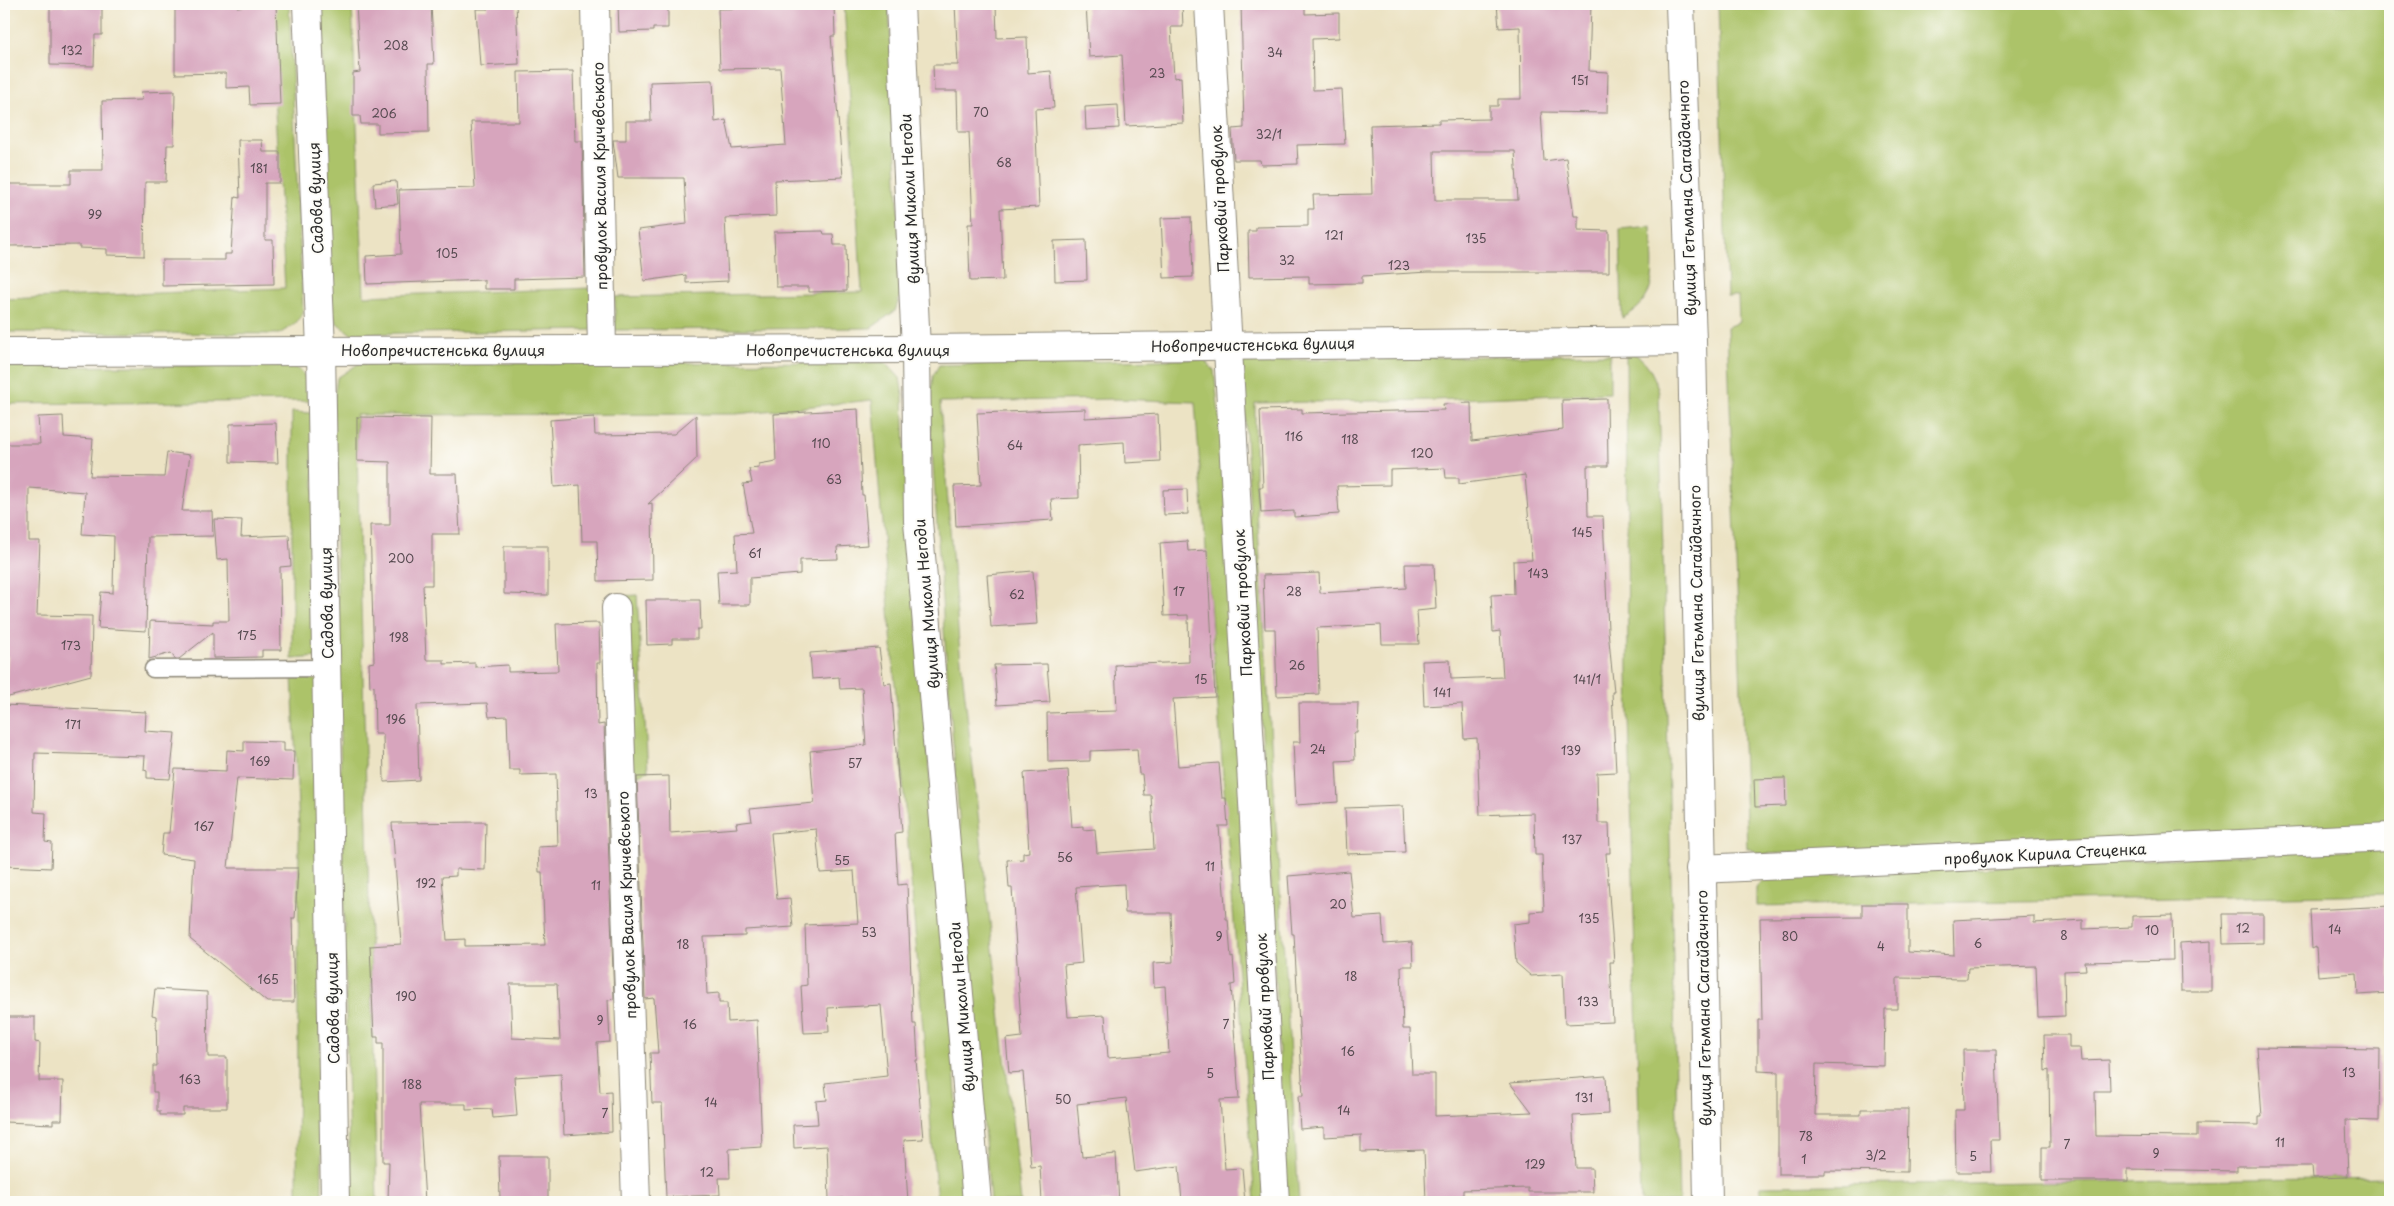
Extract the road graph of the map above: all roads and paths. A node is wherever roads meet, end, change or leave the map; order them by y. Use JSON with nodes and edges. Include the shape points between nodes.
{"nodes":[{"id":1,"x":306,"y":4,"type":"edge"},
{"id":2,"x":595,"y":4,"type":"edge"},
{"id":3,"x":900,"y":4,"type":"edge"},
{"id":4,"x":1209,"y":4,"type":"edge"},
{"id":5,"x":1680,"y":4,"type":"edge"},
{"id":6,"x":1692,"y":341,"type":"junction"},
{"id":7,"x":1227,"y":344,"type":"junction"},
{"id":8,"x":602,"y":349,"type":"junction"},
{"id":9,"x":916,"y":349,"type":"junction"},
{"id":10,"x":321,"y":350,"type":"junction"},
{"id":11,"x":4,"y":352,"type":"edge"},
{"id":12,"x":616,"y":608,"type":"dead end"},
{"id":13,"x":328,"y":668,"type":"junction"},
{"id":14,"x":153,"y":669,"type":"dead end"},
{"id":15,"x":2390,"y":837,"type":"edge"},
{"id":16,"x":1700,"y":869,"type":"junction"},
{"id":17,"x":335,"y":1202,"type":"edge"},
{"id":18,"x":636,"y":1202,"type":"edge"},
{"id":19,"x":977,"y":1202,"type":"edge"},
{"id":20,"x":1275,"y":1202,"type":"edge"},
{"id":21,"x":1708,"y":1202,"type":"edge"}],
"edges":[{"from":1,"to":10,"type":"street","name":"Садова вулиця"},
{"from":2,"to":8,"type":"street","name":"провулок Василя Кричевського"},
{"from":3,"to":9,"type":"street","name":"вулиця Миколи Негоди"},
{"from":4,"to":7,"type":"street","name":"Парковий провулок"},
{"from":5,"to":6,"type":"street","name":"вулиця Гетьмана Сагайдачного"},
{"from":6,"to":7,"type":"street","name":"Новопречистенська вулиця"},
{"from":6,"to":16,"type":"street","name":"вулиця Гетьмана Сагайдачного"},
{"from":7,"to":9,"type":"street","name":"Новопречистенська вулиця"},
{"from":7,"to":20,"type":"street","name":"Парковий провулок"},
{"from":8,"to":9,"type":"street","name":"Новопречистенська вулиця"},
{"from":8,"to":10,"type":"street","name":"Новопречистенська вулиця"},
{"from":9,"to":19,"type":"street","name":"вулиця Миколи Негоди","via":[[918,521]]},
{"from":10,"to":11,"type":"street","name":"Новопречистенська вулиця"},
{"from":10,"to":13,"type":"street","name":"Садова вулиця"},
{"from":12,"to":18,"type":"street","name":"провулок Василя Кричевського"},
{"from":13,"to":14,"type":"lane"},
{"from":13,"to":17,"type":"street","name":"Садова вулиця"},
{"from":15,"to":16,"type":"street","name":"провулок Кирила Стеценка"},
{"from":16,"to":21,"type":"street","name":"вулиця Гетьмана Сагайдачного"}]}
